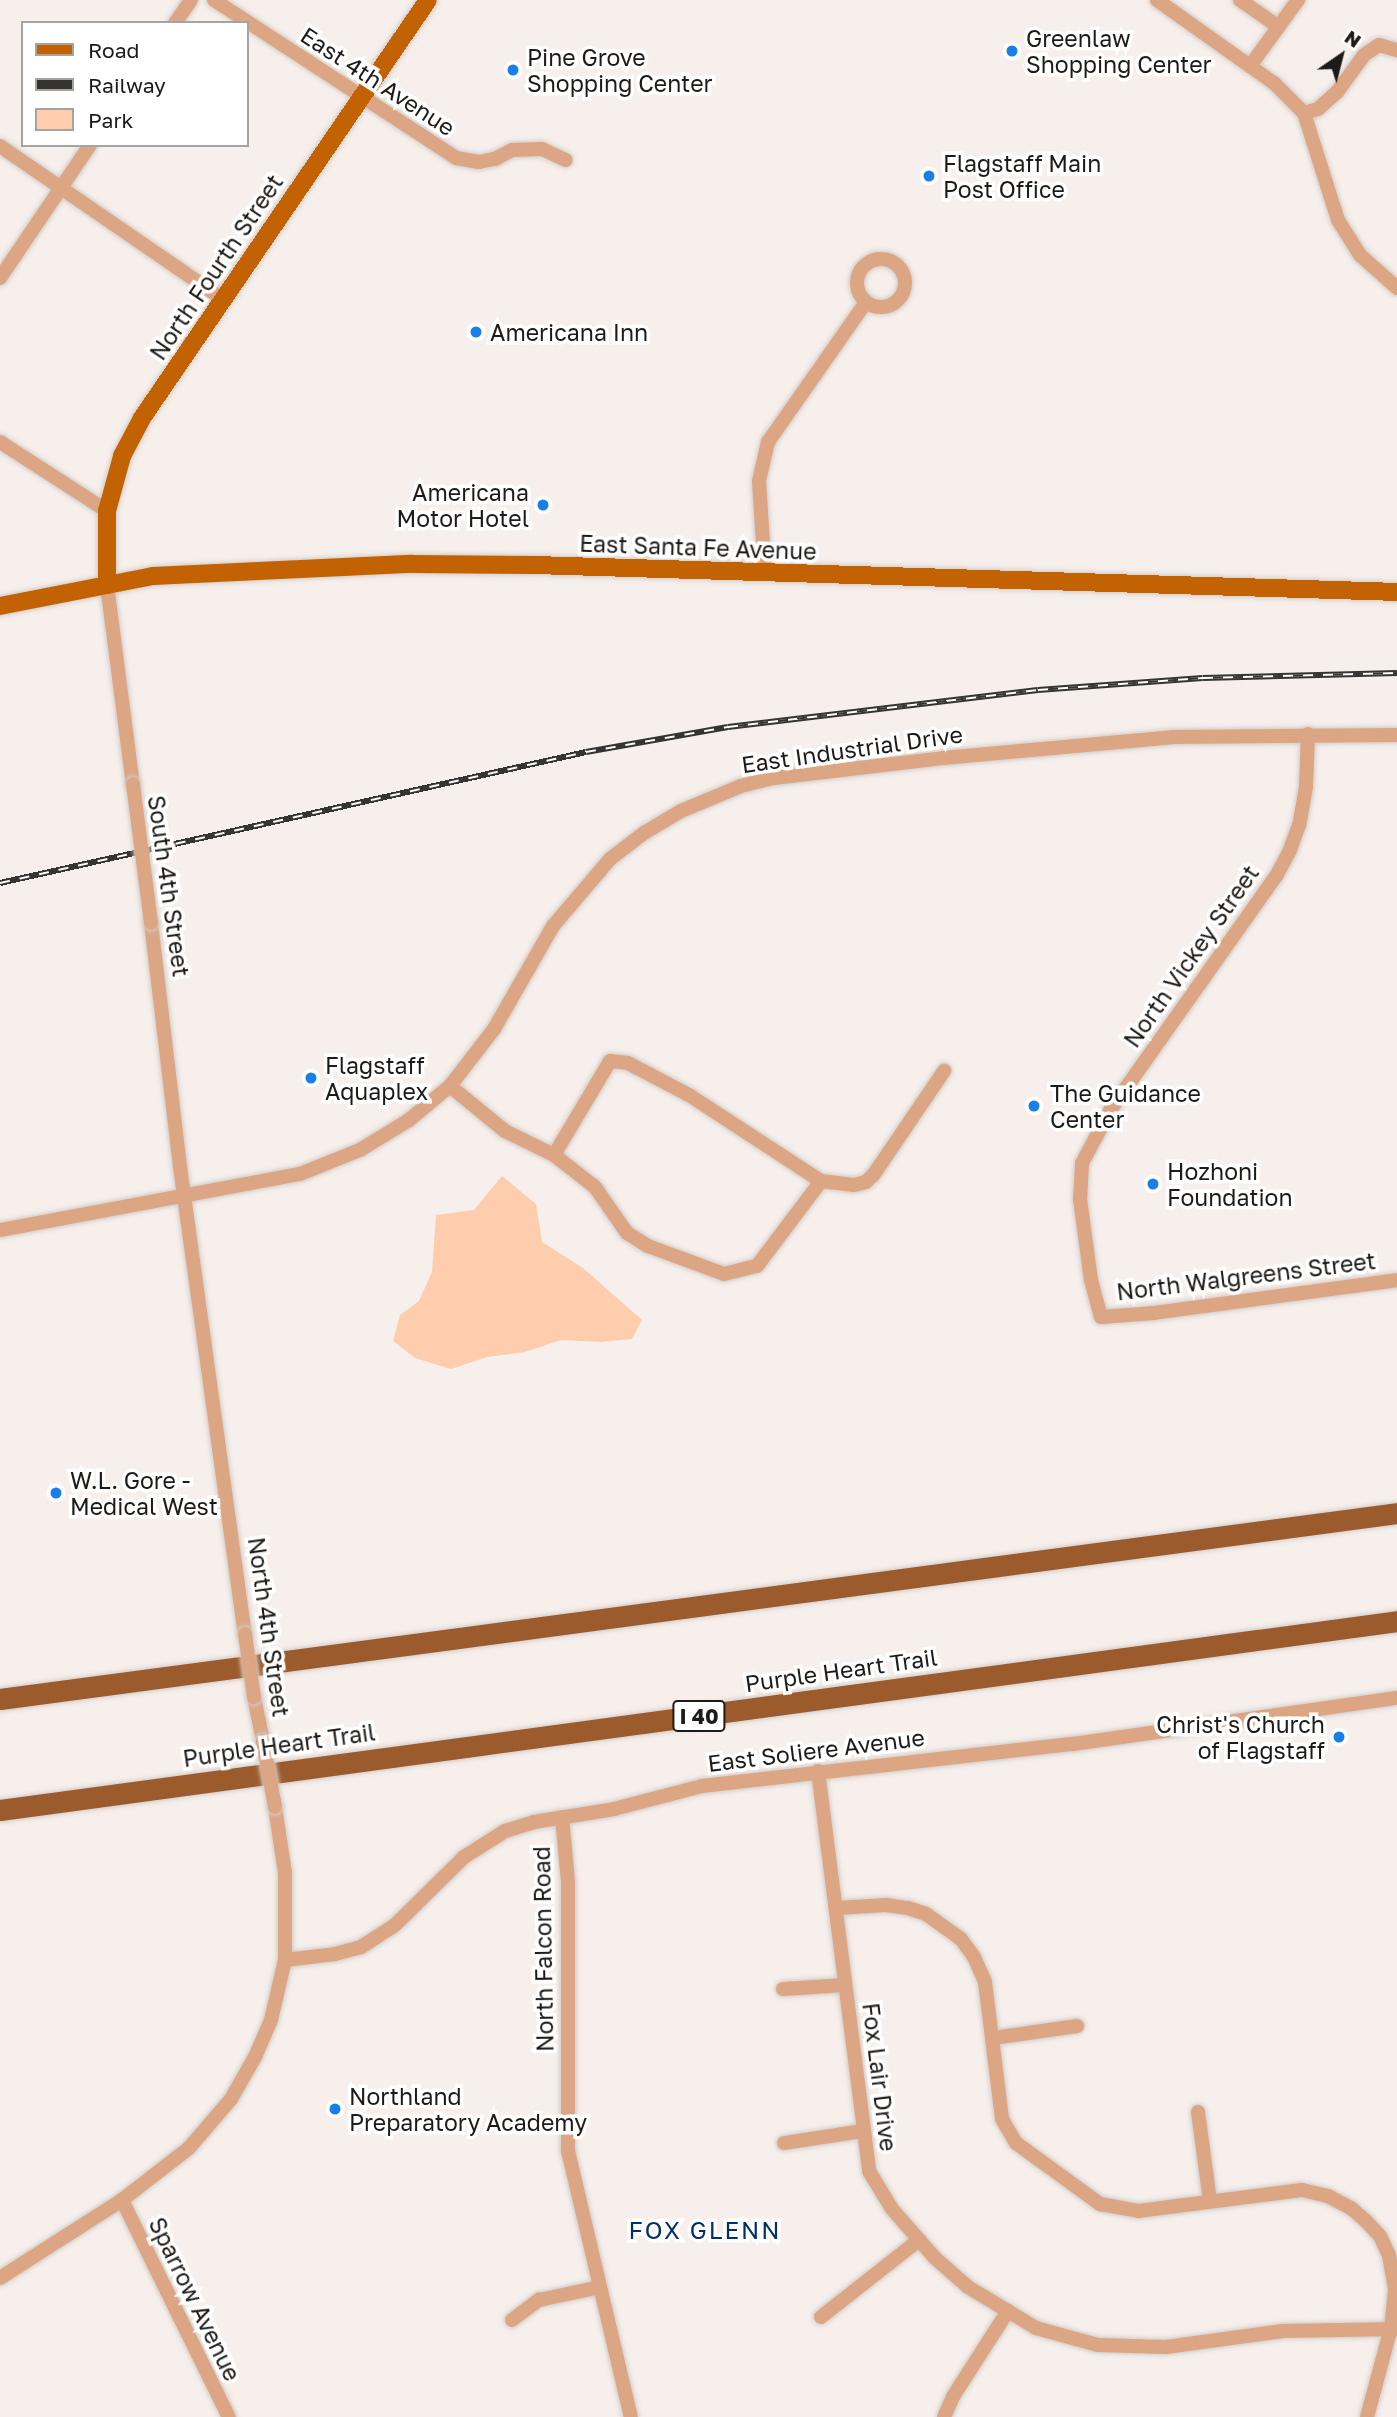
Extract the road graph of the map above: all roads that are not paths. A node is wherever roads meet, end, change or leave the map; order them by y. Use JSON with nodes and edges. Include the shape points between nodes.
{"nodes":[{"id":1,"x":191,"y":0,"type":"edge"},
{"id":2,"x":214,"y":0,"type":"edge"},
{"id":3,"x":428,"y":0,"type":"edge"},
{"id":4,"x":1157,"y":0,"type":"edge"},
{"id":5,"x":1240,"y":0,"type":"edge"},
{"id":6,"x":1298,"y":0,"type":"edge"},
{"id":7,"x":176,"y":21,"type":"edge"},
{"id":8,"x":245,"y":21,"type":"edge"},
{"id":9,"x":248,"y":23,"type":"edge"},
{"id":10,"x":1279,"y":27,"type":"junction"},
{"id":11,"x":1397,"y":50,"type":"edge"},
{"id":12,"x":1250,"y":66,"type":"junction"},
{"id":13,"x":360,"y":98,"type":"junction"},
{"id":14,"x":1304,"y":113,"type":"junction"},
{"id":15,"x":0,"y":146,"type":"edge"},
{"id":16,"x":89,"y":147,"type":"edge"},
{"id":17,"x":566,"y":160,"type":"dead end"},
{"id":18,"x":61,"y":188,"type":"junction"},
{"id":19,"x":0,"y":278,"type":"edge"},
{"id":20,"x":1397,"y":288,"type":"edge"},
{"id":21,"x":224,"y":300,"type":"junction"},
{"id":22,"x":866,"y":302,"type":"dead end"},
{"id":23,"x":0,"y":442,"type":"edge"},
{"id":24,"x":107,"y":511,"type":"junction"},
{"id":25,"x":765,"y":574,"type":"junction"},
{"id":26,"x":107,"y":585,"type":"junction"},
{"id":27,"x":1397,"y":592,"type":"edge"},
{"id":28,"x":0,"y":606,"type":"edge"},
{"id":29,"x":1308,"y":734,"type":"junction"},
{"id":30,"x":1397,"y":735,"type":"edge"},
{"id":31,"x":944,"y":1071,"type":"dead end"},
{"id":32,"x":450,"y":1086,"type":"junction"},
{"id":33,"x":554,"y":1155,"type":"junction"},
{"id":34,"x":821,"y":1181,"type":"junction"},
{"id":35,"x":184,"y":1194,"type":"junction"},
{"id":36,"x":0,"y":1230,"type":"edge"},
{"id":37,"x":1397,"y":1280,"type":"edge"},
{"id":38,"x":1101,"y":1317,"type":"joint"},
{"id":39,"x":1397,"y":1513,"type":"edge"},
{"id":40,"x":1397,"y":1621,"type":"edge"},
{"id":41,"x":1397,"y":1698,"type":"edge"},
{"id":42,"x":0,"y":1699,"type":"edge"},
{"id":43,"x":818,"y":1770,"type":"junction"},
{"id":44,"x":0,"y":1810,"type":"edge"},
{"id":45,"x":562,"y":1817,"type":"junction"},
{"id":46,"x":837,"y":1908,"type":"junction"},
{"id":47,"x":285,"y":1960,"type":"junction"},
{"id":48,"x":845,"y":1985,"type":"junction"},
{"id":49,"x":783,"y":1989,"type":"dead end"},
{"id":50,"x":1077,"y":2026,"type":"dead end"},
{"id":51,"x":993,"y":2038,"type":"junction"},
{"id":52,"x":1198,"y":2112,"type":"dead end"},
{"id":53,"x":862,"y":2131,"type":"junction"},
{"id":54,"x":784,"y":2143,"type":"dead end"},
{"id":55,"x":122,"y":2200,"type":"junction"},
{"id":56,"x":1210,"y":2201,"type":"junction"},
{"id":57,"x":919,"y":2240,"type":"junction"},
{"id":58,"x":0,"y":2278,"type":"edge"},
{"id":59,"x":600,"y":2287,"type":"junction"},
{"id":60,"x":1008,"y":2311,"type":"junction"},
{"id":61,"x":821,"y":2317,"type":"dead end"},
{"id":62,"x":512,"y":2320,"type":"dead end"},
{"id":63,"x":1394,"y":2329,"type":"edge"},
{"id":64,"x":229,"y":2417,"type":"edge"},
{"id":65,"x":631,"y":2417,"type":"edge"},
{"id":66,"x":944,"y":2417,"type":"edge"},
{"id":67,"x":1367,"y":2417,"type":"edge"}],
"edges":[{"from":1,"to":7,"type":"street"},
{"from":2,"to":8,"type":"street","name":"East 4th Avenue"},
{"from":3,"to":13,"type":"main road","name":"North Fourth Street"},
{"from":4,"to":12,"type":"street"},
{"from":5,"to":10,"type":"street"},
{"from":6,"to":10,"type":"street"},
{"from":9,"to":13,"type":"street","name":"East 4th Avenue"},
{"from":10,"to":12,"type":"street"},
{"from":11,"to":14,"type":"street","via":[[1379,45],[1364,55],[1338,91],[1318,109]]},
{"from":12,"to":14,"type":"street"},
{"from":13,"to":17,"type":"street","name":"East 4th Avenue","via":[[456,158],[479,163],[512,150],[542,149]]},
{"from":13,"to":21,"type":"main road","name":"North Fourth Street"},
{"from":14,"to":20,"type":"street","via":[[1338,220],[1360,255]]},
{"from":15,"to":18,"type":"street"},
{"from":16,"to":18,"type":"street"},
{"from":18,"to":19,"type":"street"},
{"from":18,"to":21,"type":"street"},
{"from":21,"to":24,"type":"main road","name":"North Fourth Street","via":[[142,418],[122,456]]},
{"from":22,"to":25,"type":"street","via":[[768,442],[759,481]]},
{"from":23,"to":24,"type":"street"},
{"from":24,"to":26,"type":"main road","name":"North Fourth Street"},
{"from":25,"to":26,"type":"main road","name":"East Santa Fe Avenue","via":[[412,564],[153,576]]},
{"from":25,"to":27,"type":"main road","name":"East Santa Fe Avenue"},
{"from":26,"to":28,"type":"main road","name":"East Santa Fe Avenue"},
{"from":26,"to":35,"type":"street","name":"South 4th Street","bridge":true},
{"from":29,"to":30,"type":"street","name":"East Industrial Drive"},
{"from":29,"to":32,"type":"street","name":"East Industrial Drive","via":[[1172,737],[943,758],[774,778],[708,799],[644,833],[610,859],[579,892],[553,926],[487,1039]]},
{"from":29,"to":38,"type":"street","name":"North Vickey Street","via":[[1300,825],[1289,852],[1111,1109],[1082,1163],[1080,1199]]},
{"from":31,"to":34,"type":"street","via":[[866,1182]]},
{"from":32,"to":33,"type":"street","via":[[505,1132]]},
{"from":32,"to":35,"type":"street","name":"East Industrial Drive","via":[[409,1120],[360,1150],[300,1174]]},
{"from":33,"to":34,"type":"street","via":[[610,1061],[628,1063],[689,1095]]},
{"from":33,"to":34,"type":"street","via":[[595,1187],[627,1233],[648,1246],[724,1275],[757,1266]]},
{"from":35,"to":36,"type":"street","name":"East Industrial Drive"},
{"from":35,"to":47,"type":"street","name":"North 4th Street","bridge":true,"via":[[254,1697],[285,1873]]},
{"from":37,"to":38,"type":"street","name":"North Walgreens Street"},
{"from":39,"to":42,"type":"highway"},
{"from":40,"to":44,"type":"highway","name":"Purple Heart Trail","number":"I 40"},
{"from":41,"to":43,"type":"street","name":"East Soliere Avenue","via":[[1073,1744]]},
{"from":43,"to":45,"type":"street","name":"East Soliere Avenue","via":[[702,1786]]},
{"from":43,"to":46,"type":"street","name":"Fox Lair Drive"},
{"from":45,"to":47,"type":"street","name":"East Soliere Avenue","via":[[505,1831],[484,1843],[395,1925],[360,1947]]},
{"from":45,"to":59,"type":"street","name":"North Falcon Road","via":[[568,1882],[568,2151]]},
{"from":46,"to":48,"type":"street","name":"Fox Lair Drive"},
{"from":46,"to":51,"type":"street","via":[[908,1908],[926,1914],[961,1939],[985,1982]]},
{"from":47,"to":55,"type":"street","name":"North 4th Street","via":[[271,2020],[231,2099],[189,2148]]},
{"from":48,"to":49,"type":"street"},
{"from":48,"to":53,"type":"street","name":"Fox Lair Drive"},
{"from":50,"to":51,"type":"street"},
{"from":51,"to":56,"type":"street","via":[[1002,2119],[1016,2143],[1081,2192],[1119,2210]]},
{"from":52,"to":56,"type":"street"},
{"from":53,"to":54,"type":"street"},
{"from":53,"to":57,"type":"street","name":"Fox Lair Drive","via":[[869,2171],[892,2209]]},
{"from":55,"to":58,"type":"street","name":"North 4th Street"},
{"from":55,"to":64,"type":"street","name":"Sparrow Avenue"},
{"from":56,"to":63,"type":"street","via":[[1302,2190],[1351,2208],[1380,2236],[1389,2255],[1395,2290]]},
{"from":57,"to":60,"type":"street","name":"Fox Lair Drive","via":[[968,2287]]},
{"from":57,"to":61,"type":"street"},
{"from":59,"to":62,"type":"street","via":[[539,2300]]},
{"from":59,"to":65,"type":"street","name":"North Falcon Road"},
{"from":60,"to":63,"type":"street","name":"Fox Lair Drive","via":[[1036,2328],[1098,2345],[1166,2347],[1283,2331]]},
{"from":60,"to":66,"type":"street"},
{"from":63,"to":67,"type":"street"}]}
